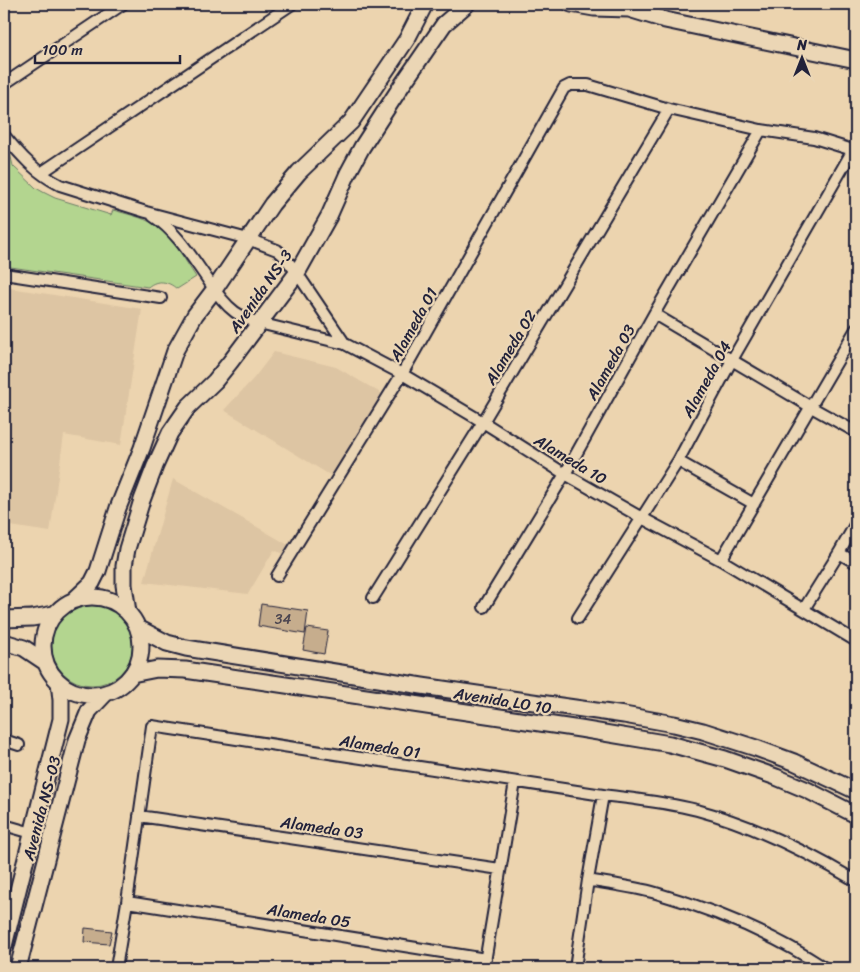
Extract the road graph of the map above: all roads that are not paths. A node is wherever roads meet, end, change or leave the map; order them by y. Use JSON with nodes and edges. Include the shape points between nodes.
{"nodes":[{"id":1,"x":123,"y":4,"type":"edge"},
{"id":2,"x":292,"y":4,"type":"edge"},
{"id":3,"x":425,"y":4,"type":"edge"},
{"id":4,"x":467,"y":4,"type":"edge"},
{"id":5,"x":571,"y":4,"type":"edge"},
{"id":6,"x":623,"y":6,"type":"edge"},
{"id":7,"x":856,"y":60,"type":"edge"},
{"id":8,"x":4,"y":84,"type":"edge"},
{"id":9,"x":669,"y":109,"type":"junction"},
{"id":10,"x":761,"y":130,"type":"junction"},
{"id":11,"x":4,"y":135,"type":"edge"},
{"id":12,"x":854,"y":150,"type":"edge"},
{"id":13,"x":40,"y":173,"type":"junction"},
{"id":14,"x":146,"y":212,"type":"junction"},
{"id":15,"x":248,"y":240,"type":"junction"},
{"id":16,"x":297,"y":273,"type":"junction"},
{"id":17,"x":4,"y":274,"type":"edge"},
{"id":18,"x":214,"y":290,"type":"junction"},
{"id":19,"x":161,"y":298,"type":"dead end"},
{"id":20,"x":654,"y":314,"type":"junction"},
{"id":21,"x":260,"y":323,"type":"junction"},
{"id":22,"x":856,"y":329,"type":"edge"},
{"id":23,"x":345,"y":344,"type":"junction"},
{"id":24,"x":732,"y":360,"type":"junction"},
{"id":25,"x":402,"y":374,"type":"junction"},
{"id":26,"x":811,"y":407,"type":"junction"},
{"id":27,"x":483,"y":422,"type":"junction"},
{"id":28,"x":856,"y":432,"type":"edge"},
{"id":29,"x":678,"y":461,"type":"junction"},
{"id":30,"x":565,"y":474,"type":"junction"},
{"id":31,"x":754,"y":504,"type":"junction"},
{"id":32,"x":642,"y":518,"type":"junction"},
{"id":33,"x":856,"y":523,"type":"edge"},
{"id":34,"x":839,"y":553,"type":"junction"},
{"id":35,"x":721,"y":560,"type":"junction"},
{"id":36,"x":856,"y":563,"type":"edge"},
{"id":37,"x":277,"y":576,"type":"dead end"},
{"id":38,"x":373,"y":598,"type":"dead end"},
{"id":39,"x":74,"y":600,"type":"junction"},
{"id":40,"x":484,"y":607,"type":"dead end"},
{"id":41,"x":804,"y":609,"type":"junction"},
{"id":42,"x":128,"y":612,"type":"junction"},
{"id":43,"x":54,"y":614,"type":"junction"},
{"id":44,"x":578,"y":618,"type":"dead end"},
{"id":45,"x":4,"y":619,"type":"edge"},
{"id":46,"x":138,"y":628,"type":"junction"},
{"id":47,"x":856,"y":641,"type":"edge"},
{"id":48,"x":4,"y":642,"type":"edge"},
{"id":49,"x":45,"y":662,"type":"junction"},
{"id":50,"x":132,"y":674,"type":"junction"},
{"id":51,"x":59,"y":682,"type":"junction"},
{"id":52,"x":106,"y":693,"type":"junction"},
{"id":53,"x":4,"y":740,"type":"edge"},
{"id":54,"x":19,"y":744,"type":"dead end"},
{"id":55,"x":515,"y":782,"type":"junction"},
{"id":56,"x":856,"y":791,"type":"edge"},
{"id":57,"x":603,"y":795,"type":"junction"},
{"id":58,"x":856,"y":815,"type":"edge"},
{"id":59,"x":139,"y":816,"type":"junction"},
{"id":60,"x":4,"y":826,"type":"edge"},
{"id":61,"x":32,"y":833,"type":"junction"},
{"id":62,"x":500,"y":869,"type":"junction"},
{"id":63,"x":588,"y":880,"type":"junction"},
{"id":64,"x":856,"y":881,"type":"edge"},
{"id":65,"x":127,"y":902,"type":"junction"},
{"id":66,"x":8,"y":914,"type":"edge"},
{"id":67,"x":4,"y":946,"type":"edge"},
{"id":68,"x":485,"y":963,"type":"edge"},
{"id":69,"x":18,"y":968,"type":"edge"},
{"id":70,"x":116,"y":968,"type":"edge"},
{"id":71,"x":578,"y":968,"type":"edge"},
{"id":72,"x":825,"y":968,"type":"edge"}],
"edges":[{"from":1,"to":8,"type":"street"},
{"from":2,"to":13,"type":"street"},
{"from":3,"to":15,"type":"street","name":"Avenida NS-3","via":[[407,38],[351,122],[299,172]]},
{"from":4,"to":16,"type":"street","name":"Avenida NS-3","via":[[444,24],[362,147]]},
{"from":5,"to":6,"type":"street","via":[[594,8]]},
{"from":6,"to":7,"type":"street","via":[[665,20]]},
{"from":9,"to":10,"type":"street"},
{"from":9,"to":25,"type":"street","name":"Alameda 01","via":[[588,85],[564,88]]},
{"from":9,"to":27,"type":"street","name":"Alameda 02"},
{"from":10,"to":12,"type":"street","via":[[814,138]]},
{"from":10,"to":20,"type":"street","name":"Alameda 03"},
{"from":11,"to":13,"type":"street","name":"Alameda 10"},
{"from":12,"to":24,"type":"street","name":"Alameda 04"},
{"from":13,"to":14,"type":"street","name":"Alameda 10","via":[[69,188]]},
{"from":14,"to":15,"type":"street","name":"Alameda 10"},
{"from":14,"to":18,"type":"street","via":[[174,232]]},
{"from":15,"to":16,"type":"street","name":"Alameda 10","via":[[277,250]]},
{"from":15,"to":18,"type":"street","name":"Avenida NS-3"},
{"from":16,"to":21,"type":"street","name":"Avenida NS-3"},
{"from":16,"to":23,"type":"street","name":"Alameda 10"},
{"from":17,"to":19,"type":"street"},
{"from":18,"to":21,"type":"street","via":[[234,311]]},
{"from":18,"to":39,"type":"street","name":"Avenida NS-3","via":[[195,315],[175,351],[98,571],[92,583]]},
{"from":20,"to":24,"type":"street"},
{"from":20,"to":30,"type":"street","name":"Alameda 03"},
{"from":21,"to":23,"type":"street"},
{"from":21,"to":42,"type":"street","name":"Avenida NS-3","via":[[224,371],[184,412],[170,433],[139,508],[127,549],[124,585]]},
{"from":22,"to":26,"type":"street"},
{"from":23,"to":25,"type":"street","name":"Alameda 10"},
{"from":24,"to":26,"type":"street"},
{"from":24,"to":29,"type":"street","name":"Alameda 04"},
{"from":25,"to":27,"type":"street","name":"Alameda 10"},
{"from":25,"to":37,"type":"street","name":"Alameda 01"},
{"from":26,"to":28,"type":"street"},
{"from":26,"to":31,"type":"street"},
{"from":27,"to":30,"type":"street","name":"Alameda 10"},
{"from":27,"to":38,"type":"street","name":"Alameda 02"},
{"from":29,"to":31,"type":"street"},
{"from":29,"to":32,"type":"street","name":"Alameda 04"},
{"from":30,"to":32,"type":"street","name":"Alameda 10"},
{"from":30,"to":40,"type":"street","name":"Alameda 03"},
{"from":31,"to":35,"type":"street"},
{"from":32,"to":35,"type":"street","name":"Alameda 10"},
{"from":32,"to":44,"type":"street","name":"Alameda 04"},
{"from":33,"to":34,"type":"street"},
{"from":34,"to":36,"type":"street"},
{"from":34,"to":41,"type":"street"},
{"from":35,"to":41,"type":"street","name":"Alameda 10"},
{"from":39,"to":42,"type":"street","name":"Avenida NS-3","via":[[104,598]]},
{"from":39,"to":43,"type":"street","name":"Avenida NS-3"},
{"from":41,"to":47,"type":"street","name":"Alameda 10"},
{"from":42,"to":46,"type":"street","name":"Avenida NS-3"},
{"from":43,"to":45,"type":"street"},
{"from":43,"to":49,"type":"street","via":[[44,637]]},
{"from":46,"to":50,"type":"street","name":"Avenida NS-3","via":[[141,652]]},
{"from":46,"to":56,"type":"street","name":"Avenida LO 10","via":[[186,648],[686,727],[789,760]]},
{"from":48,"to":49,"type":"street","via":[[24,648]]},
{"from":49,"to":51,"type":"street"},
{"from":50,"to":52,"type":"street","name":"Avenida NS-3","via":[[123,684]]},
{"from":50,"to":58,"type":"street","name":"Avenida LO 10","via":[[157,669],[185,670],[670,744],[767,774]]},
{"from":51,"to":52,"type":"street","via":[[82,693]]},
{"from":51,"to":61,"type":"street","name":"Avenida NS-03","via":[[61,719]]},
{"from":52,"to":69,"type":"street","name":"Avenida NS-03","via":[[89,711],[77,740]]},
{"from":53,"to":54,"type":"street"},
{"from":55,"to":57,"type":"street","name":"Alameda 01"},
{"from":55,"to":59,"type":"street","name":"Alameda 01","via":[[152,726]]},
{"from":55,"to":62,"type":"street"},
{"from":57,"to":63,"type":"street"},
{"from":57,"to":64,"type":"street","via":[[665,803],[727,820],[763,833]]},
{"from":59,"to":62,"type":"street","name":"Alameda 03"},
{"from":59,"to":65,"type":"street"},
{"from":60,"to":61,"type":"street"},
{"from":61,"to":66,"type":"street","name":"Avenida NS-03"},
{"from":62,"to":68,"type":"street"},
{"from":63,"to":71,"type":"street"},
{"from":63,"to":72,"type":"street","via":[[691,904],[754,928]]},
{"from":65,"to":68,"type":"street","name":"Alameda 05"},
{"from":65,"to":70,"type":"street"},
{"from":66,"to":67,"type":"street","name":"Avenida NS-03"}]}
